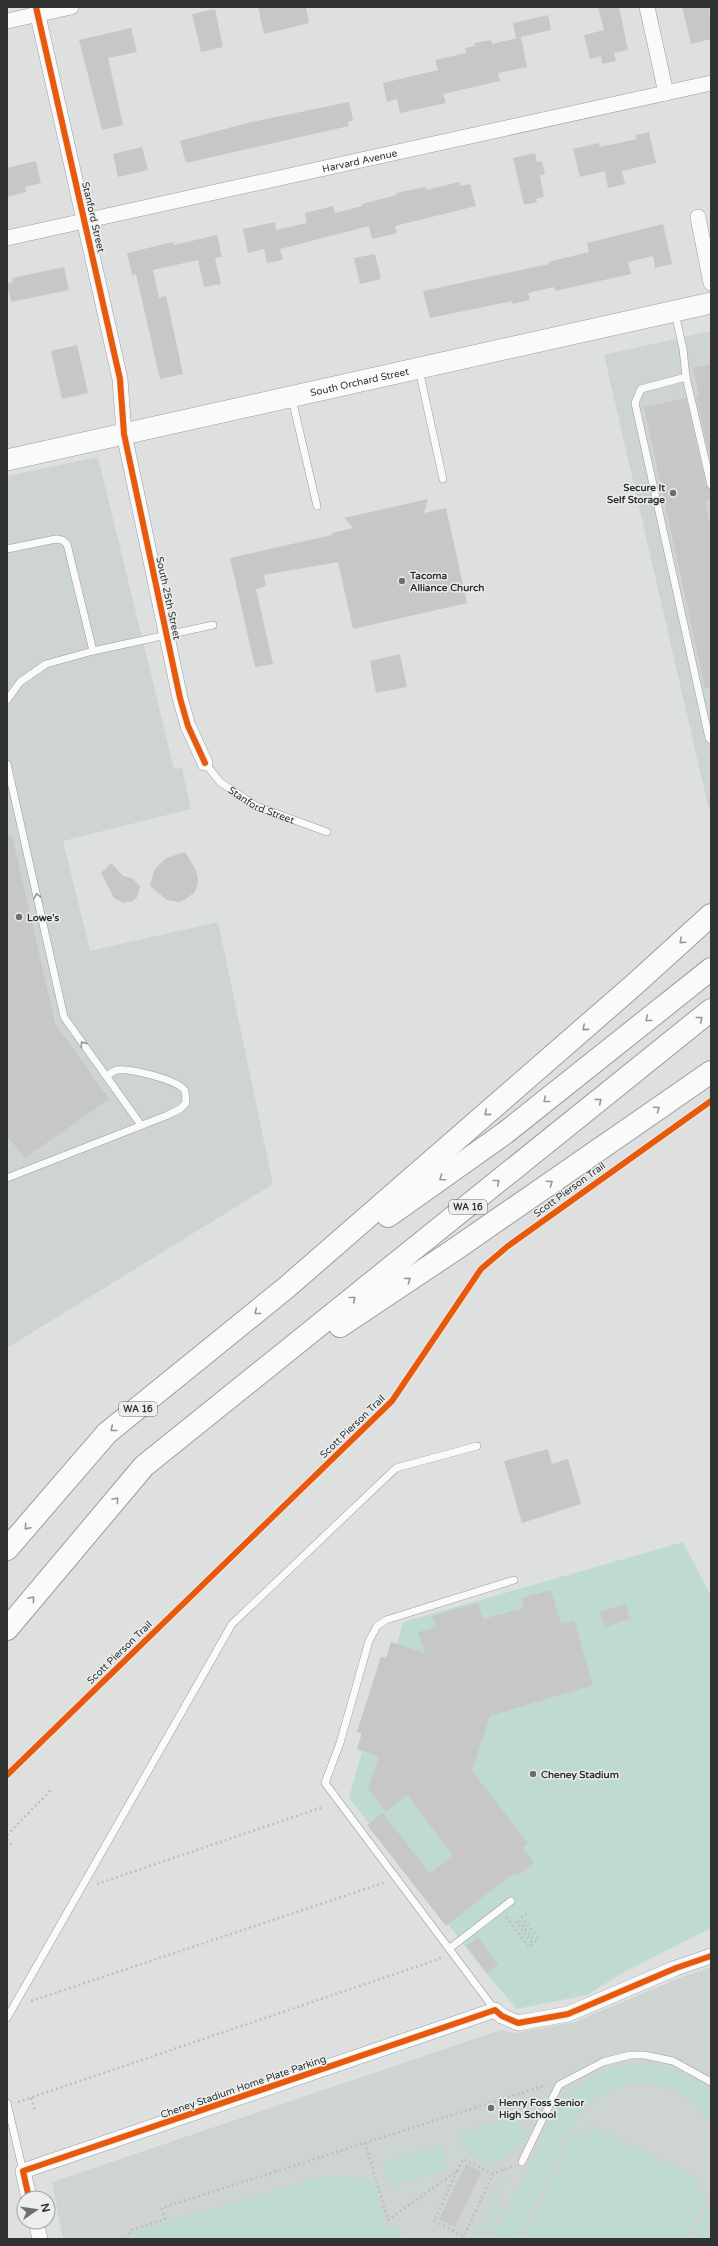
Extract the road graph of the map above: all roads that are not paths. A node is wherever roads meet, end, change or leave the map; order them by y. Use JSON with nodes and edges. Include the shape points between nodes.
{"nodes":[{"id":1,"x":71,"y":7,"type":"edge"},
{"id":2,"x":647,"y":7,"type":"edge"},
{"id":3,"x":37,"y":11,"type":"edge"},
{"id":4,"x":7,"y":22,"type":"edge"},
{"id":5,"x":711,"y":83,"type":"edge"},
{"id":6,"x":666,"y":93,"type":"junction"},
{"id":7,"x":698,"y":217,"type":"dead end"},
{"id":8,"x":84,"y":220,"type":"junction"},
{"id":9,"x":7,"y":238,"type":"edge"},
{"id":10,"x":711,"y":283,"type":"edge"},
{"id":11,"x":711,"y":288,"type":"edge"},
{"id":12,"x":711,"y":303,"type":"edge"},
{"id":13,"x":681,"y":309,"type":"junction"},
{"id":14,"x":419,"y":368,"type":"junction"},
{"id":15,"x":686,"y":377,"type":"junction"},
{"id":16,"x":292,"y":396,"type":"junction"},
{"id":17,"x":124,"y":434,"type":"junction"},
{"id":18,"x":7,"y":460,"type":"edge"},
{"id":19,"x":443,"y":479,"type":"dead end"},
{"id":20,"x":711,"y":485,"type":"edge"},
{"id":21,"x":317,"y":506,"type":"dead end"},
{"id":22,"x":7,"y":549,"type":"edge"},
{"id":23,"x":213,"y":625,"type":"dead end"},
{"id":24,"x":166,"y":635,"type":"junction"},
{"id":25,"x":93,"y":651,"type":"junction"},
{"id":26,"x":7,"y":700,"type":"edge"},
{"id":27,"x":711,"y":740,"type":"edge"},
{"id":28,"x":205,"y":763,"type":"joint"},
{"id":29,"x":7,"y":764,"type":"edge"},
{"id":30,"x":327,"y":832,"type":"dead end"},
{"id":31,"x":711,"y":915,"type":"edge"},
{"id":32,"x":711,"y":969,"type":"edge"},
{"id":33,"x":711,"y":1010,"type":"edge"},
{"id":34,"x":711,"y":1072,"type":"edge"},
{"id":35,"x":106,"y":1076,"type":"junction"},
{"id":36,"x":141,"y":1125,"type":"junction"},
{"id":37,"x":7,"y":1178,"type":"edge"},
{"id":38,"x":287,"y":1287,"type":"junction"},
{"id":39,"x":224,"y":1403,"type":"junction"},
{"id":40,"x":477,"y":1446,"type":"dead end"},
{"id":41,"x":7,"y":1549,"type":"edge"},
{"id":42,"x":514,"y":1580,"type":"dead end"},
{"id":43,"x":7,"y":1629,"type":"edge"},
{"id":44,"x":511,"y":1901,"type":"dead end"},
{"id":45,"x":450,"y":1948,"type":"junction"},
{"id":46,"x":711,"y":1956,"type":"edge"},
{"id":47,"x":495,"y":2010,"type":"junction"},
{"id":48,"x":7,"y":2018,"type":"edge"},
{"id":49,"x":711,"y":2082,"type":"edge"},
{"id":50,"x":7,"y":2104,"type":"edge"},
{"id":51,"x":522,"y":2162,"type":"road end"},
{"id":52,"x":23,"y":2171,"type":"junction"},
{"id":53,"x":27,"y":2190,"type":"edge"}],
"edges":[{"from":1,"to":3,"type":"street"},
{"from":2,"to":6,"type":"street"},
{"from":3,"to":4,"type":"street"},
{"from":3,"to":8,"type":"street","name":"Stanford Street"},
{"from":5,"to":6,"type":"street","name":"Harvard Avenue"},
{"from":6,"to":8,"type":"street","name":"Harvard Avenue"},
{"from":7,"to":10,"type":"street"},
{"from":8,"to":9,"type":"street","name":"Harvard Avenue"},
{"from":8,"to":17,"type":"street","name":"Stanford Street","via":[[120,379]]},
{"from":11,"to":13,"type":"main road","via":[[698,292]]},
{"from":12,"to":13,"type":"main road","name":"South Orchard Street"},
{"from":13,"to":14,"type":"main road","name":"South Orchard Street"},
{"from":13,"to":15,"type":"lane"},
{"from":14,"to":16,"type":"main road","name":"South Orchard Street"},
{"from":14,"to":19,"type":"lane"},
{"from":15,"to":20,"type":"lane"},
{"from":15,"to":27,"type":"lane","via":[[641,389],[635,403]]},
{"from":16,"to":17,"type":"main road","name":"South Orchard Street"},
{"from":16,"to":21,"type":"lane"},
{"from":17,"to":18,"type":"main road","name":"South Orchard Street"},
{"from":17,"to":24,"type":"street","name":"South 25th Street"},
{"from":22,"to":25,"type":"lane","via":[[56,539],[67,544]]},
{"from":23,"to":24,"type":"lane"},
{"from":24,"to":25,"type":"lane"},
{"from":24,"to":28,"type":"street","name":"South 25th Street","via":[[188,726]]},
{"from":25,"to":26,"type":"lane","via":[[46,664],[20,682]]},
{"from":28,"to":30,"type":"lane","name":"Stanford Street","via":[[220,782],[256,806]]},
{"from":35,"to":29,"type":"lane","one_way":true,"via":[[64,1017]]},
{"from":31,"to":38,"type":"highway","one_way":true},
{"from":32,"to":38,"type":"highway","number":"WA 16","one_way":true,"via":[[505,1133]]},
{"from":39,"to":33,"type":"highway","number":"WA 16","one_way":true},
{"from":39,"to":34,"type":"highway","one_way":true,"via":[[454,1250]]},
{"from":35,"to":36,"type":"lane"},
{"from":35,"to":36,"type":"lane","via":[[117,1070],[136,1071],[178,1084],[183,1088],[186,1101],[183,1107]]},
{"from":36,"to":37,"type":"lane"},
{"from":38,"to":41,"type":"highway","number":"WA 16","one_way":true,"via":[[108,1433]]},
{"from":43,"to":39,"type":"highway","number":"WA 16","one_way":true,"via":[[144,1466]]},
{"from":40,"to":48,"type":"lane","via":[[396,1468],[232,1624]]},
{"from":42,"to":45,"type":"lane","via":[[386,1620],[377,1626],[369,1641],[340,1743],[325,1783]]},
{"from":44,"to":45,"type":"lane"},
{"from":45,"to":47,"type":"lane"},
{"from":46,"to":47,"type":"street","via":[[676,1968],[568,2014],[518,2023]]},
{"from":47,"to":52,"type":"street","name":"Cheney Stadium Home Plate Parking"},
{"from":49,"to":51,"type":"lane","via":[[673,2060],[630,2055],[603,2062],[559,2085]]},
{"from":50,"to":52,"type":"lane"},
{"from":52,"to":53,"type":"street"}]}
